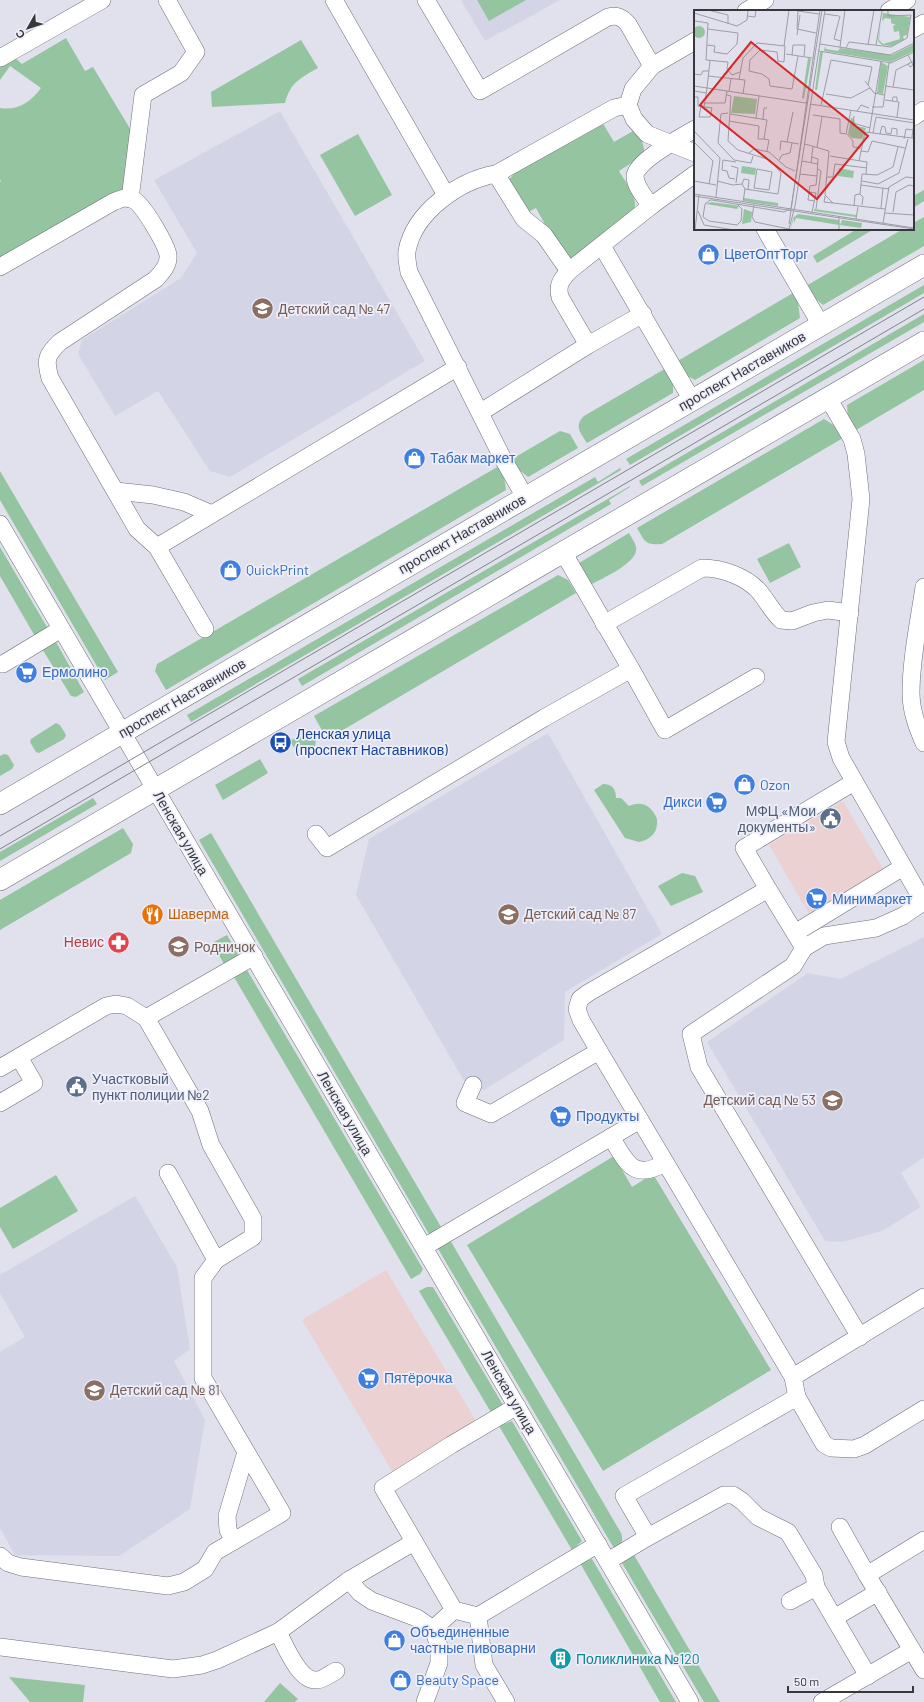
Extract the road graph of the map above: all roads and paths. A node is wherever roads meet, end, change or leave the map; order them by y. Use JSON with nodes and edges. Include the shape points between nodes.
{"nodes":[{"id":1,"x":102,"y":0,"type":"edge"},
{"id":2,"x":167,"y":0,"type":"edge"},
{"id":3,"x":334,"y":0,"type":"edge"},
{"id":4,"x":426,"y":0,"type":"edge"},
{"id":5,"x":764,"y":0,"type":"edge"},
{"id":6,"x":907,"y":0,"type":"edge"},
{"id":7,"x":748,"y":10,"type":"edge"},
{"id":8,"x":891,"y":10,"type":"edge"},
{"id":9,"x":924,"y":23,"type":"edge"},
{"id":10,"x":914,"y":28,"type":"edge"},
{"id":11,"x":694,"y":42,"type":"edge"},
{"id":12,"x":0,"y":58,"type":"edge"},
{"id":13,"x":652,"y":66,"type":"junction"},
{"id":14,"x":628,"y":105,"type":"junction"},
{"id":15,"x":694,"y":129,"type":"edge"},
{"id":16,"x":670,"y":144,"type":"junction"},
{"id":17,"x":694,"y":153,"type":"edge"},
{"id":18,"x":496,"y":174,"type":"junction"},
{"id":19,"x":694,"y":175,"type":"edge"},
{"id":20,"x":446,"y":194,"type":"junction"},
{"id":21,"x":130,"y":199,"type":"junction"},
{"id":22,"x":651,"y":206,"type":"junction"},
{"id":23,"x":765,"y":230,"type":"edge"},
{"id":24,"x":602,"y":246,"type":"junction"},
{"id":25,"x":924,"y":265,"type":"edge"},
{"id":26,"x":0,"y":267,"type":"edge"},
{"id":27,"x":569,"y":271,"type":"junction"},
{"id":28,"x":643,"y":314,"type":"junction"},
{"id":29,"x":821,"y":325,"type":"junction"},
{"id":30,"x":924,"y":342,"type":"edge"},
{"id":31,"x":588,"y":345,"type":"junction"},
{"id":32,"x":458,"y":367,"type":"junction"},
{"id":33,"x":828,"y":398,"type":"junction"},
{"id":34,"x":692,"y":400,"type":"junction"},
{"id":35,"x":481,"y":412,"type":"junction"},
{"id":36,"x":116,"y":491,"type":"junction"},
{"id":37,"x":525,"y":498,"type":"junction"},
{"id":38,"x":212,"y":514,"type":"junction"},
{"id":39,"x":0,"y":524,"type":"edge"},
{"id":40,"x":157,"y":547,"type":"junction"},
{"id":41,"x":563,"y":552,"type":"junction"},
{"id":42,"x":924,"y":586,"type":"edge"},
{"id":43,"x":850,"y":613,"type":"junction"},
{"id":44,"x":604,"y":624,"type":"junction"},
{"id":45,"x":62,"y":629,"type":"junction"},
{"id":46,"x":204,"y":629,"type":"dead end"},
{"id":47,"x":0,"y":664,"type":"edge"},
{"id":48,"x":631,"y":670,"type":"junction"},
{"id":49,"x":756,"y":677,"type":"dead end"},
{"id":50,"x":122,"y":733,"type":"junction"},
{"id":51,"x":924,"y":743,"type":"edge"},
{"id":52,"x":854,"y":782,"type":"junction"},
{"id":53,"x":156,"y":790,"type":"junction"},
{"id":54,"x":0,"y":804,"type":"edge"},
{"id":55,"x":316,"y":834,"type":"dead end"},
{"id":56,"x":903,"y":867,"type":"junction"},
{"id":57,"x":0,"y":880,"type":"edge"},
{"id":58,"x":768,"y":889,"type":"junction"},
{"id":59,"x":923,"y":903,"type":"edge"},
{"id":60,"x":795,"y":933,"type":"junction"},
{"id":61,"x":804,"y":948,"type":"junction"},
{"id":62,"x":254,"y":956,"type":"junction"},
{"id":63,"x":146,"y":1018,"type":"junction"},
{"id":64,"x":599,"y":1051,"type":"junction"},
{"id":65,"x":19,"y":1057,"type":"junction"},
{"id":66,"x":0,"y":1068,"type":"edge"},
{"id":67,"x":473,"y":1085,"type":"dead end"},
{"id":68,"x":0,"y":1103,"type":"edge"},
{"id":69,"x":640,"y":1120,"type":"junction"},
{"id":70,"x":611,"y":1137,"type":"junction"},
{"id":71,"x":665,"y":1163,"type":"junction"},
{"id":72,"x":168,"y":1173,"type":"dead end"},
{"id":73,"x":424,"y":1247,"type":"junction"},
{"id":74,"x":216,"y":1260,"type":"junction"},
{"id":75,"x":924,"y":1297,"type":"edge"},
{"id":76,"x":860,"y":1337,"type":"junction"},
{"id":77,"x":793,"y":1377,"type":"junction"},
{"id":78,"x":797,"y":1397,"type":"junction"},
{"id":79,"x":517,"y":1406,"type":"junction"},
{"id":80,"x":924,"y":1409,"type":"edge"},
{"id":81,"x":246,"y":1452,"type":"junction"},
{"id":82,"x":840,"y":1527,"type":"dead end"},
{"id":83,"x":648,"y":1537,"type":"junction"},
{"id":84,"x":924,"y":1540,"type":"edge"},
{"id":85,"x":234,"y":1541,"type":"junction"},
{"id":86,"x":414,"y":1542,"type":"junction"},
{"id":87,"x":598,"y":1544,"type":"junction"},
{"id":88,"x":0,"y":1556,"type":"edge"},
{"id":89,"x":608,"y":1561,"type":"junction"},
{"id":90,"x":867,"y":1574,"type":"junction"},
{"id":91,"x":350,"y":1580,"type":"junction"},
{"id":92,"x":816,"y":1587,"type":"junction"},
{"id":93,"x":878,"y":1592,"type":"junction"},
{"id":94,"x":790,"y":1601,"type":"dead end"},
{"id":95,"x":454,"y":1610,"type":"junction"},
{"id":96,"x":478,"y":1616,"type":"junction"},
{"id":97,"x":834,"y":1618,"type":"junction"},
{"id":98,"x":433,"y":1629,"type":"junction"},
{"id":99,"x":278,"y":1632,"type":"junction"},
{"id":100,"x":0,"y":1647,"type":"edge"},
{"id":101,"x":912,"y":1650,"type":"junction"},
{"id":102,"x":924,"y":1670,"type":"edge"},
{"id":103,"x":336,"y":1671,"type":"dead end"},
{"id":104,"x":868,"y":1676,"type":"junction"},
{"id":105,"x":425,"y":1702,"type":"edge"},
{"id":106,"x":506,"y":1702,"type":"edge"},
{"id":107,"x":690,"y":1702,"type":"edge"},
{"id":108,"x":822,"y":1702,"type":"edge"}],
"edges":[{"from":1,"to":12,"type":"street"},
{"from":2,"to":21,"type":"street","via":[[196,52],[181,73],[143,95]]},
{"from":3,"to":20,"type":"street"},
{"from":4,"to":13,"type":"street","via":[[480,91],[615,15],[628,24]]},
{"from":5,"to":7,"type":"street"},
{"from":6,"to":8,"type":"street"},
{"from":9,"to":10,"type":"street"},
{"from":11,"to":13,"type":"street"},
{"from":13,"to":14,"type":"street","via":[[633,89]]},
{"from":14,"to":16,"type":"street","via":[[634,119],[647,134]]},
{"from":14,"to":18,"type":"street","via":[[614,108]]},
{"from":15,"to":16,"type":"street"},
{"from":16,"to":17,"type":"street"},
{"from":16,"to":22,"type":"street","via":[[639,166],[634,174],[636,184]]},
{"from":18,"to":20,"type":"street","via":[[482,176]]},
{"from":18,"to":27,"type":"street","via":[[524,219],[544,235]]},
{"from":19,"to":22,"type":"street"},
{"from":20,"to":32,"type":"street","via":[[416,228],[406,252],[409,272]]},
{"from":21,"to":26,"type":"street","via":[[123,198],[113,202]]},
{"from":21,"to":36,"type":"street","via":[[140,206],[162,240],[168,256],[166,268],[156,279],[60,342],[50,350],[46,363],[50,378]]},
{"from":22,"to":24,"type":"street"},
{"from":23,"to":29,"type":"street"},
{"from":24,"to":27,"type":"street"},
{"from":24,"to":28,"type":"street"},
{"from":25,"to":29,"type":"main road","name":"проспект Наставников"},
{"from":27,"to":31,"type":"street","via":[[558,288],[560,297]]},
{"from":28,"to":31,"type":"street"},
{"from":28,"to":34,"type":"street"},
{"from":29,"to":34,"type":"main road","name":"проспект Наставников"},
{"from":30,"to":33,"type":"main road"},
{"from":31,"to":35,"type":"street"},
{"from":32,"to":35,"type":"street"},
{"from":32,"to":38,"type":"street"},
{"from":33,"to":41,"type":"main road"},
{"from":33,"to":43,"type":"street","via":[[852,439],[861,499]]},
{"from":34,"to":37,"type":"main road","name":"проспект Наставников"},
{"from":35,"to":37,"type":"street"},
{"from":36,"to":38,"type":"street","via":[[184,502]]},
{"from":36,"to":40,"type":"street","via":[[137,529]]},
{"from":37,"to":50,"type":"main road","name":"проспект Наставников"},
{"from":38,"to":40,"type":"street"},
{"from":39,"to":45,"type":"street","name":"Ленская улица"},
{"from":40,"to":46,"type":"street"},
{"from":41,"to":44,"type":"street"},
{"from":41,"to":53,"type":"main road"},
{"from":42,"to":51,"type":"street","via":[[911,694],[916,722]]},
{"from":43,"to":44,"type":"street","via":[[828,610],[812,612],[792,620],[781,620],[771,611],[759,591],[747,581],[716,568],[702,568]]},
{"from":43,"to":52,"type":"street","via":[[836,742],[841,758]]},
{"from":44,"to":48,"type":"street"},
{"from":45,"to":47,"type":"street"},
{"from":45,"to":50,"type":"street","name":"Ленская улица"},
{"from":48,"to":49,"type":"street","via":[[665,730]]},
{"from":48,"to":55,"type":"street","via":[[544,718],[327,848]]},
{"from":50,"to":53,"type":"street","name":"Ленская улица"},
{"from":50,"to":54,"type":"main road","name":"проспект Наставников"},
{"from":52,"to":56,"type":"street"},
{"from":52,"to":58,"type":"street","via":[[744,848]]},
{"from":53,"to":57,"type":"main road"},
{"from":53,"to":62,"type":"street","name":"Ленская улица"},
{"from":56,"to":59,"type":"street"},
{"from":56,"to":60,"type":"street"},
{"from":58,"to":60,"type":"street"},
{"from":58,"to":64,"type":"street","via":[[580,999],[577,1009],[581,1020]]},
{"from":59,"to":61,"type":"street","via":[[904,916],[876,928],[824,936]]},
{"from":60,"to":61,"type":"street"},
{"from":61,"to":76,"type":"street","via":[[793,966],[692,1034],[699,1067]]},
{"from":62,"to":63,"type":"street"},
{"from":62,"to":73,"type":"street","name":"Ленская улица"},
{"from":63,"to":65,"type":"street","via":[[126,1006],[106,1006]]},
{"from":63,"to":74,"type":"street","via":[[200,1111],[211,1145],[253,1219],[253,1238]]},
{"from":64,"to":67,"type":"street","via":[[491,1114],[465,1103]]},
{"from":64,"to":69,"type":"street"},
{"from":65,"to":66,"type":"street"},
{"from":65,"to":68,"type":"street","via":[[34,1083]]},
{"from":69,"to":70,"type":"street"},
{"from":69,"to":71,"type":"street"},
{"from":70,"to":71,"type":"street","via":[[626,1161],[635,1169],[654,1169]]},
{"from":70,"to":73,"type":"street"},
{"from":71,"to":77,"type":"street"},
{"from":72,"to":74,"type":"street"},
{"from":73,"to":79,"type":"street","name":"Ленская улица"},
{"from":74,"to":81,"type":"street","via":[[203,1278],[203,1378]]},
{"from":75,"to":76,"type":"street"},
{"from":76,"to":77,"type":"street"},
{"from":77,"to":78,"type":"street"},
{"from":78,"to":80,"type":"street","via":[[824,1444],[843,1450],[865,1445]]},
{"from":78,"to":83,"type":"street","via":[[624,1496]]},
{"from":79,"to":86,"type":"street","via":[[383,1488]]},
{"from":79,"to":87,"type":"street","name":"Ленская улица"},
{"from":81,"to":85,"type":"street","via":[[227,1516],[228,1530]]},
{"from":81,"to":85,"type":"street","via":[[282,1513]]},
{"from":82,"to":90,"type":"street"},
{"from":83,"to":89,"type":"street"},
{"from":83,"to":92,"type":"street","via":[[724,1495],[734,1495],[758,1517],[788,1532],[814,1575]]},
{"from":84,"to":90,"type":"street"},
{"from":85,"to":88,"type":"street","via":[[215,1552],[205,1569],[184,1582],[168,1586],[21,1567],[8,1563]]},
{"from":86,"to":91,"type":"street"},
{"from":86,"to":95,"type":"street"},
{"from":87,"to":89,"type":"street","name":"Ленская улица"},
{"from":87,"to":96,"type":"street"},
{"from":89,"to":107,"type":"street","name":"Ленская улица"},
{"from":90,"to":93,"type":"street"},
{"from":91,"to":98,"type":"street","via":[[360,1594],[417,1618]]},
{"from":91,"to":99,"type":"street"},
{"from":92,"to":94,"type":"street"},
{"from":92,"to":97,"type":"street"},
{"from":93,"to":97,"type":"street"},
{"from":93,"to":101,"type":"street"},
{"from":95,"to":96,"type":"street"},
{"from":95,"to":98,"type":"street"},
{"from":96,"to":106,"type":"street","via":[[484,1665]]},
{"from":97,"to":104,"type":"street"},
{"from":98,"to":105,"type":"street","via":[[439,1646],[440,1663]]},
{"from":99,"to":100,"type":"street","via":[[217,1660],[173,1669]]},
{"from":99,"to":103,"type":"street","via":[[297,1668],[306,1678],[317,1680]]},
{"from":101,"to":102,"type":"street"},
{"from":101,"to":104,"type":"street"},
{"from":104,"to":108,"type":"street"}]}
